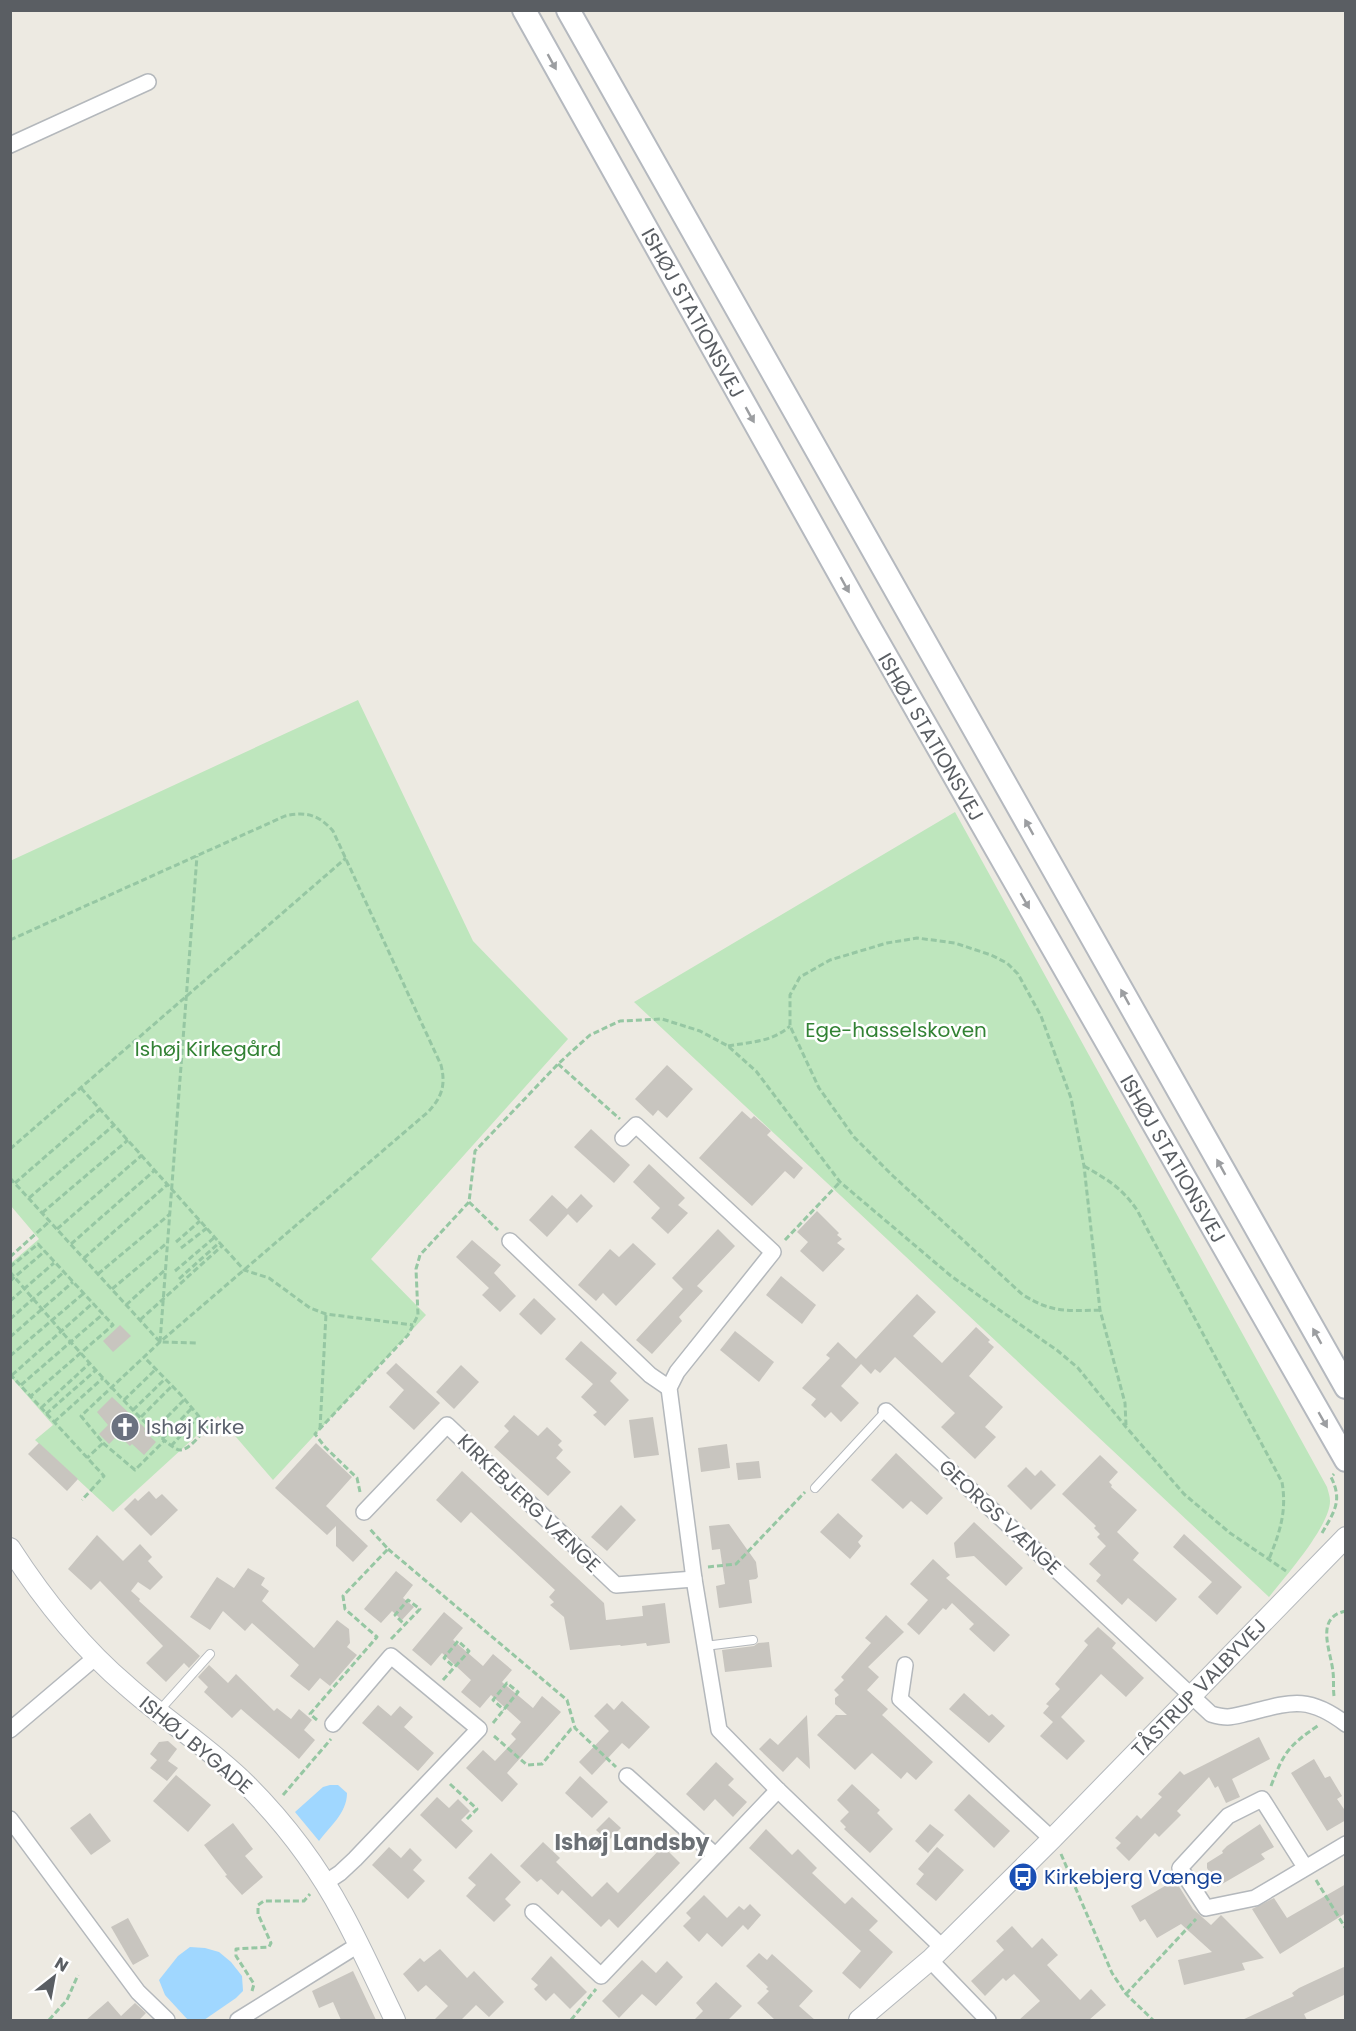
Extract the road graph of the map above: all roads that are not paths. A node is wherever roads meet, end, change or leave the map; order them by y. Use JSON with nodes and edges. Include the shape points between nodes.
{"nodes":[{"id":1,"x":524,"y":10,"type":"edge"},
{"id":2,"x":568,"y":10,"type":"edge"},
{"id":3,"x":148,"y":82,"type":"dead end"},
{"id":4,"x":10,"y":145,"type":"edge"},
{"id":5,"x":623,"y":1138,"type":"dead end"},
{"id":6,"x":510,"y":1241,"type":"road end"},
{"id":7,"x":1346,"y":1387,"type":"edge"},
{"id":8,"x":669,"y":1388,"type":"junction"},
{"id":9,"x":886,"y":1411,"type":"joint"},
{"id":10,"x":1342,"y":1464,"type":"edge"},
{"id":11,"x":815,"y":1488,"type":"road end"},
{"id":12,"x":363,"y":1512,"type":"road end"},
{"id":13,"x":1346,"y":1537,"type":"edge"},
{"id":14,"x":10,"y":1548,"type":"edge"},
{"id":15,"x":694,"y":1574,"type":"junction"},
{"id":16,"x":753,"y":1640,"type":"dead end"},
{"id":17,"x":705,"y":1646,"type":"junction"},
{"id":18,"x":210,"y":1654,"type":"dead end"},
{"id":19,"x":96,"y":1657,"type":"junction"},
{"id":20,"x":905,"y":1665,"type":"dead end"},
{"id":21,"x":1192,"y":1696,"type":"junction"},
{"id":22,"x":158,"y":1712,"type":"junction"},
{"id":23,"x":1346,"y":1724,"type":"edge"},
{"id":24,"x":330,"y":1728,"type":"road end"},
{"id":25,"x":10,"y":1730,"type":"edge"},
{"id":26,"x":627,"y":1776,"type":"road end"},
{"id":27,"x":778,"y":1790,"type":"junction"},
{"id":28,"x":10,"y":1819,"type":"edge"},
{"id":29,"x":1052,"y":1839,"type":"junction"},
{"id":30,"x":1346,"y":1844,"type":"edge"},
{"id":31,"x":715,"y":1856,"type":"junction"},
{"id":32,"x":1305,"y":1867,"type":"junction"},
{"id":33,"x":326,"y":1883,"type":"junction"},
{"id":34,"x":533,"y":1912,"type":"dead end"},
{"id":35,"x":358,"y":1945,"type":"junction"},
{"id":36,"x":936,"y":1954,"type":"junction"},
{"id":37,"x":167,"y":2020,"type":"edge"},
{"id":38,"x":238,"y":2020,"type":"edge"},
{"id":39,"x":395,"y":2020,"type":"edge"},
{"id":40,"x":859,"y":2020,"type":"edge"},
{"id":41,"x":988,"y":2020,"type":"edge"}],
"edges":[{"from":1,"to":10,"type":"main road","name":"ISHØJ STATIONSVEJ","one_way":true},
{"from":7,"to":2,"type":"main road","name":"ISHØJ STATIONSVEJ","one_way":true},
{"from":3,"to":4,"type":"street"},
{"from":5,"to":8,"type":"street","via":[[636,1125],[773,1252]]},
{"from":6,"to":8,"type":"street","via":[[650,1375]]},
{"from":8,"to":15,"type":"street"},
{"from":9,"to":11,"type":"lane","name":"GEORGS VÆNGE"},
{"from":9,"to":21,"type":"street","name":"GEORGS VÆNGE"},
{"from":12,"to":15,"type":"street","name":"KIRKEBJERG VÆNGE","via":[[447,1425],[616,1585]]},
{"from":13,"to":21,"type":"street","name":"TÅSTRUP VALBYVEJ"},
{"from":14,"to":19,"type":"street","name":"ISHØJ BYGADE","via":[[58,1615]]},
{"from":15,"to":17,"type":"street"},
{"from":16,"to":17,"type":"lane"},
{"from":17,"to":27,"type":"street","via":[[719,1731]]},
{"from":18,"to":22,"type":"lane"},
{"from":19,"to":22,"type":"street","name":"ISHØJ BYGADE"},
{"from":19,"to":25,"type":"street"},
{"from":20,"to":29,"type":"street","via":[[900,1699]]},
{"from":21,"to":23,"type":"street","name":"GEORGS VÆNGE","via":[[1211,1714],[1225,1718],[1287,1703],[1309,1704]]},
{"from":21,"to":29,"type":"street","name":"TÅSTRUP VALBYVEJ"},
{"from":22,"to":33,"type":"street","name":"ISHØJ BYGADE","via":[[245,1783]]},
{"from":24,"to":33,"type":"street","via":[[391,1656],[483,1730],[355,1859]]},
{"from":26,"to":31,"type":"street"},
{"from":27,"to":31,"type":"street"},
{"from":27,"to":36,"type":"street"},
{"from":28,"to":37,"type":"street","via":[[138,1992]]},
{"from":29,"to":36,"type":"street","name":"TÅSTRUP VALBYVEJ"},
{"from":30,"to":32,"type":"street"},
{"from":31,"to":34,"type":"street","via":[[601,1976]]},
{"from":32,"to":32,"type":"street","via":[[1262,1799],[1227,1816],[1180,1868],[1206,1908],[1255,1898]]},
{"from":33,"to":35,"type":"street","name":"ISHØJ BYGADE"},
{"from":35,"to":38,"type":"street"},
{"from":35,"to":39,"type":"street","name":"ISHØJ BYGADE"},
{"from":36,"to":40,"type":"street","name":"TÅSTRUP VALBYVEJ"},
{"from":36,"to":41,"type":"street"}]}
